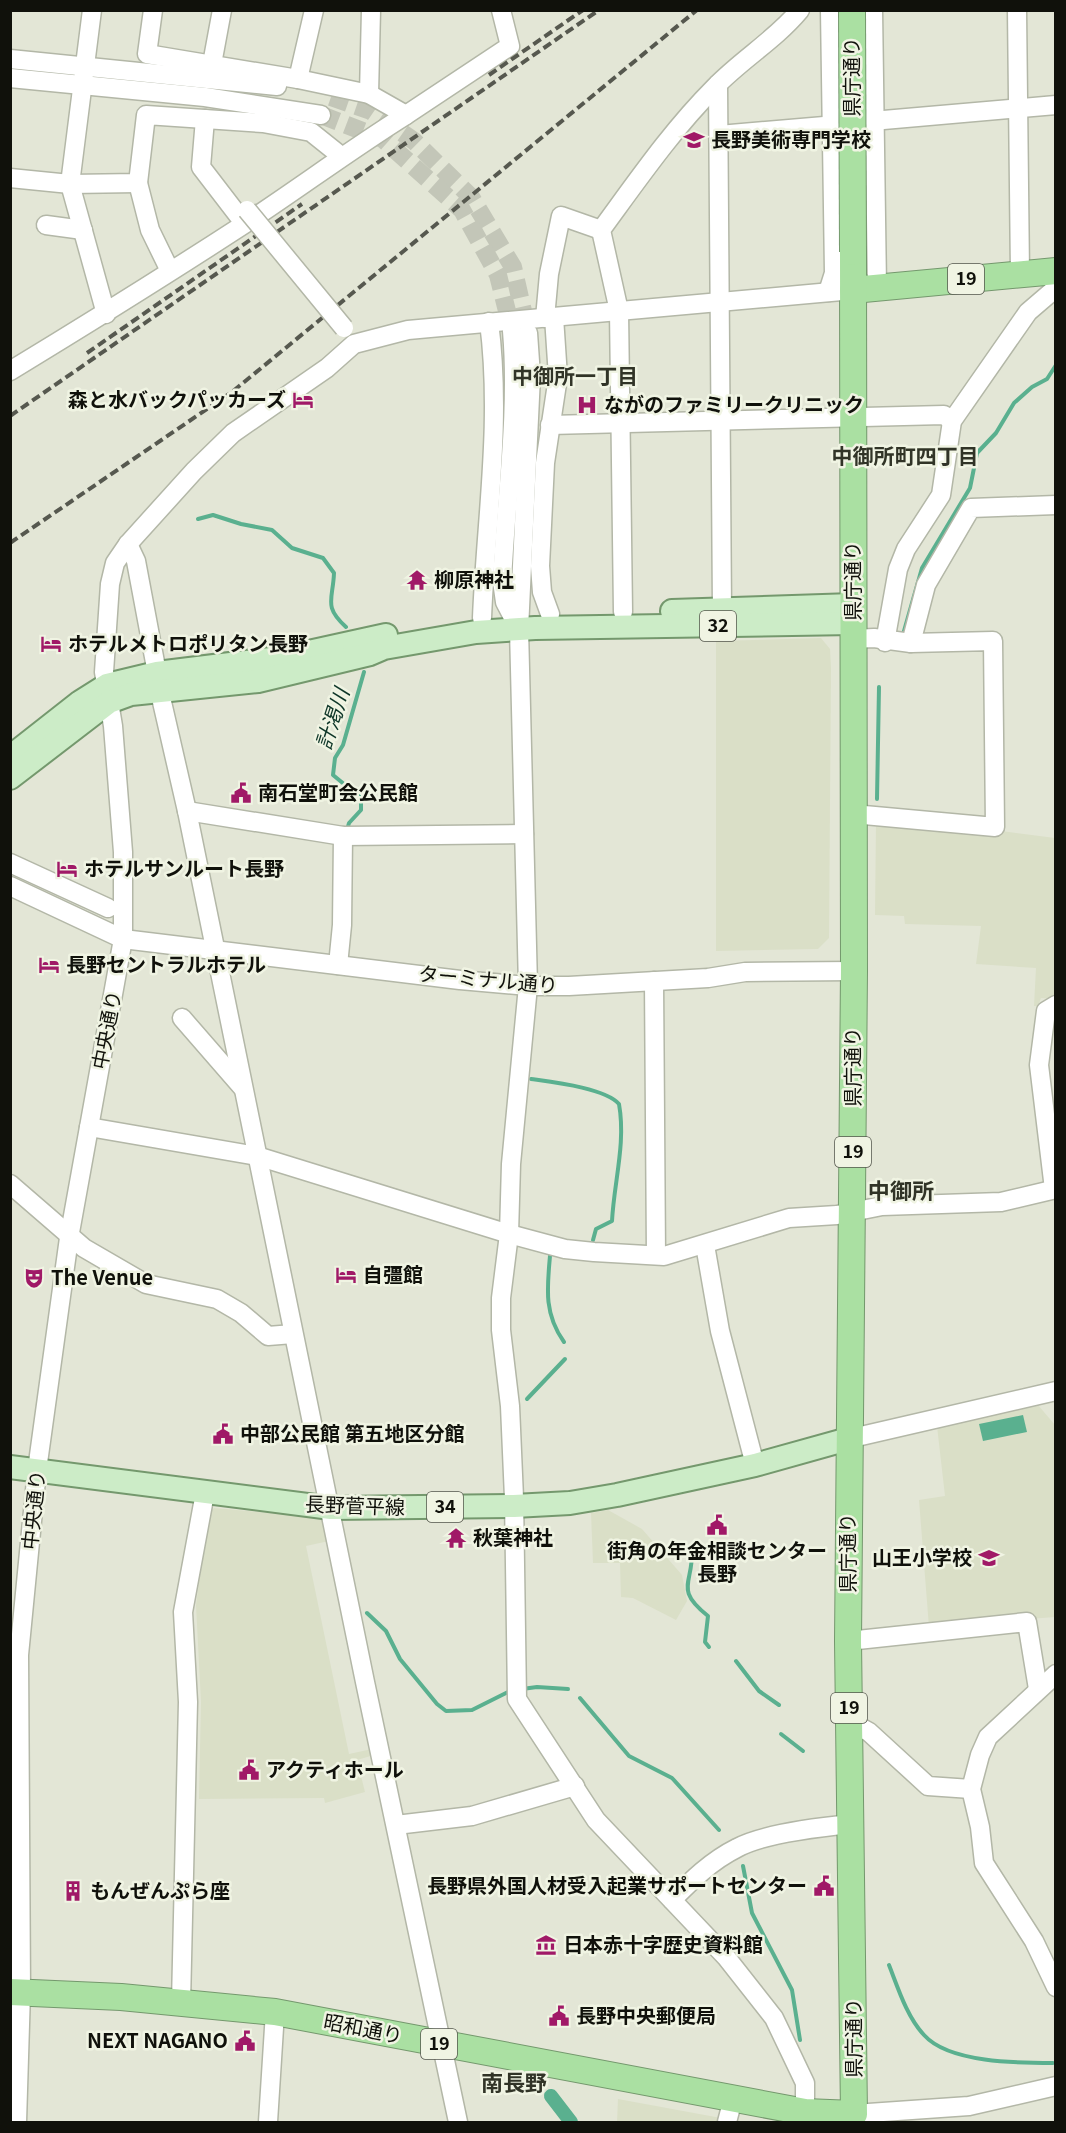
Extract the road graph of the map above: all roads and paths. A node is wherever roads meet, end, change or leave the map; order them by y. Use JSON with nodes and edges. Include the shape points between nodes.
{"nodes":[{"id":1,"x":92,"y":10,"type":"edge"},
{"id":2,"x":153,"y":10,"type":"edge"},
{"id":3,"x":222,"y":10,"type":"edge"},
{"id":4,"x":314,"y":10,"type":"edge"},
{"id":5,"x":371,"y":10,"type":"edge"},
{"id":6,"x":501,"y":10,"type":"edge"},
{"id":7,"x":800,"y":10,"type":"edge"},
{"id":8,"x":830,"y":10,"type":"edge"},
{"id":9,"x":852,"y":10,"type":"edge"},
{"id":10,"x":873,"y":10,"type":"edge"},
{"id":11,"x":1017,"y":10,"type":"edge"},
{"id":12,"x":10,"y":59,"type":"edge"},
{"id":13,"x":212,"y":64,"type":"junction"},
{"id":14,"x":84,"y":77,"type":"junction"},
{"id":15,"x":10,"y":78,"type":"edge"},
{"id":16,"x":298,"y":79,"type":"junction"},
{"id":17,"x":718,"y":84,"type":"junction"},
{"id":18,"x":369,"y":94,"type":"junction"},
{"id":19,"x":331,"y":97,"type":"tunnel mouth"},
{"id":20,"x":1056,"y":105,"type":"edge"},
{"id":21,"x":1018,"y":108,"type":"junction"},
{"id":22,"x":321,"y":115,"type":"tunnel mouth"},
{"id":23,"x":406,"y":115,"type":"junction"},
{"id":24,"x":205,"y":119,"type":"junction"},
{"id":25,"x":873,"y":121,"type":"junction"},
{"id":26,"x":834,"y":126,"type":"junction"},
{"id":27,"x":719,"y":135,"type":"junction"},
{"id":28,"x":340,"y":156,"type":"junction"},
{"id":29,"x":10,"y":178,"type":"edge"},
{"id":30,"x":138,"y":183,"type":"junction"},
{"id":31,"x":70,"y":184,"type":"junction"},
{"id":32,"x":246,"y":217,"type":"junction"},
{"id":33,"x":46,"y":225,"type":"dead end"},
{"id":34,"x":84,"y":230,"type":"junction"},
{"id":35,"x":601,"y":230,"type":"junction"},
{"id":36,"x":170,"y":271,"type":"junction"},
{"id":37,"x":1056,"y":271,"type":"edge"},
{"id":38,"x":1020,"y":274,"type":"junction"},
{"id":39,"x":865,"y":288,"type":"junction"},
{"id":40,"x":1056,"y":288,"type":"edge"},
{"id":41,"x":828,"y":292,"type":"junction"},
{"id":42,"x":720,"y":303,"type":"junction"},
{"id":43,"x":619,"y":311,"type":"junction"},
{"id":44,"x":106,"y":314,"type":"junction"},
{"id":45,"x":550,"y":317,"type":"junction"},
{"id":46,"x":489,"y":322,"type":"junction"},
{"id":47,"x":344,"y":328,"type":"dead end"},
{"id":48,"x":520,"y":332,"type":"tunnel mouth"},
{"id":49,"x":10,"y":371,"type":"edge"},
{"id":50,"x":854,"y":416,"type":"junction"},
{"id":51,"x":721,"y":420,"type":"junction"},
{"id":52,"x":952,"y":421,"type":"junction"},
{"id":53,"x":621,"y":423,"type":"junction"},
{"id":54,"x":550,"y":425,"type":"junction"},
{"id":55,"x":1056,"y":505,"type":"edge"},
{"id":56,"x":128,"y":544,"type":"junction"},
{"id":57,"x":722,"y":610,"type":"junction"},
{"id":58,"x":623,"y":612,"type":"junction"},
{"id":59,"x":550,"y":614,"type":"junction"},
{"id":60,"x":482,"y":618,"type":"junction"},
{"id":61,"x":516,"y":620,"type":"junction"},
{"id":62,"x":853,"y":622,"type":"junction"},
{"id":63,"x":885,"y":642,"type":"junction"},
{"id":64,"x":911,"y":643,"type":"junction"},
{"id":65,"x":160,"y":681,"type":"junction"},
{"id":66,"x":108,"y":694,"type":"junction"},
{"id":67,"x":10,"y":757,"type":"edge"},
{"id":68,"x":10,"y":778,"type":"edge"},
{"id":69,"x":187,"y":812,"type":"junction"},
{"id":70,"x":853,"y":814,"type":"junction"},
{"id":71,"x":524,"y":834,"type":"junction"},
{"id":72,"x":343,"y":836,"type":"junction"},
{"id":73,"x":10,"y":863,"type":"edge"},
{"id":74,"x":10,"y":886,"type":"edge"},
{"id":75,"x":108,"y":908,"type":"dead end"},
{"id":76,"x":123,"y":939,"type":"junction"},
{"id":77,"x":214,"y":949,"type":"junction"},
{"id":78,"x":338,"y":965,"type":"junction"},
{"id":79,"x":854,"y":971,"type":"junction"},
{"id":80,"x":654,"y":981,"type":"junction"},
{"id":81,"x":528,"y":986,"type":"junction"},
{"id":82,"x":1056,"y":1005,"type":"edge"},
{"id":83,"x":182,"y":1018,"type":"dead end"},
{"id":84,"x":243,"y":1088,"type":"junction"},
{"id":85,"x":1049,"y":1098,"type":"edge"},
{"id":86,"x":89,"y":1127,"type":"junction"},
{"id":87,"x":257,"y":1156,"type":"junction"},
{"id":88,"x":10,"y":1184,"type":"edge"},
{"id":89,"x":1055,"y":1189,"type":"edge"},
{"id":90,"x":853,"y":1212,"type":"junction"},
{"id":91,"x":509,"y":1234,"type":"junction"},
{"id":92,"x":69,"y":1238,"type":"junction"},
{"id":93,"x":705,"y":1245,"type":"junction"},
{"id":94,"x":656,"y":1255,"type":"junction"},
{"id":95,"x":293,"y":1334,"type":"junction"},
{"id":96,"x":1056,"y":1391,"type":"edge"},
{"id":97,"x":848,"y":1439,"type":"junction"},
{"id":98,"x":756,"y":1465,"type":"junction"},
{"id":99,"x":10,"y":1467,"type":"edge"},
{"id":100,"x":37,"y":1470,"type":"junction"},
{"id":101,"x":205,"y":1493,"type":"junction"},
{"id":102,"x":514,"y":1506,"type":"junction"},
{"id":103,"x":331,"y":1508,"type":"junction"},
{"id":104,"x":848,"y":1641,"type":"junction"},
{"id":105,"x":1056,"y":1674,"type":"edge"},
{"id":106,"x":1038,"y":1689,"type":"junction"},
{"id":107,"x":849,"y":1721,"type":"junction"},
{"id":108,"x":15,"y":1769,"type":"edge"},
{"id":109,"x":575,"y":1786,"type":"junction"},
{"id":110,"x":971,"y":1789,"type":"junction"},
{"id":111,"x":850,"y":1824,"type":"junction"},
{"id":112,"x":396,"y":1825,"type":"junction"},
{"id":113,"x":672,"y":1900,"type":"junction"},
{"id":114,"x":1056,"y":1987,"type":"edge"},
{"id":115,"x":16,"y":1992,"type":"edge"},
{"id":116,"x":181,"y":2003,"type":"junction"},
{"id":117,"x":275,"y":2012,"type":"junction"},
{"id":118,"x":441,"y":2044,"type":"junction"},
{"id":119,"x":1056,"y":2086,"type":"edge"},
{"id":120,"x":730,"y":2111,"type":"edge"},
{"id":121,"x":805,"y":2112,"type":"junction"},
{"id":122,"x":854,"y":2119,"type":"edge"},
{"id":123,"x":17,"y":2122,"type":"edge"},
{"id":124,"x":268,"y":2122,"type":"edge"},
{"id":125,"x":458,"y":2122,"type":"edge"}],
"edges":[{"from":1,"to":14,"type":"street"},
{"from":2,"to":13,"type":"street","via":[[147,54]]},
{"from":3,"to":13,"type":"street"},
{"from":4,"to":16,"type":"street"},
{"from":5,"to":18,"type":"street"},
{"from":6,"to":23,"type":"street","via":[[510,45]]},
{"from":7,"to":17,"type":"street","via":[[782,32]]},
{"from":8,"to":26,"type":"street"},
{"from":9,"to":39,"type":"highway","name":"県庁通り","bridge":true,"via":[[853,252]]},
{"from":10,"to":25,"type":"street"},
{"from":11,"to":21,"type":"street"},
{"from":12,"to":14,"type":"street"},
{"from":13,"to":16,"type":"street"},
{"from":14,"to":15,"type":"street"},
{"from":14,"to":19,"type":"street","via":[[280,86]]},
{"from":14,"to":22,"type":"street"},
{"from":14,"to":31,"type":"street"},
{"from":16,"to":18,"type":"street"},
{"from":17,"to":27,"type":"street"},
{"from":17,"to":35,"type":"street","via":[[692,111]]},
{"from":18,"to":23,"type":"street"},
{"from":20,"to":21,"type":"street"},
{"from":21,"to":25,"type":"street"},
{"from":21,"to":38,"type":"street"},
{"from":23,"to":28,"type":"street"},
{"from":24,"to":28,"type":"street","via":[[263,123],[311,132]]},
{"from":24,"to":30,"type":"street","via":[[146,115]]},
{"from":24,"to":32,"type":"street","via":[[201,167],[216,178]]},
{"from":25,"to":39,"type":"street"},
{"from":26,"to":27,"type":"street"},
{"from":26,"to":41,"type":"street","via":[[834,273]]},
{"from":27,"to":42,"type":"street"},
{"from":28,"to":32,"type":"street"},
{"from":29,"to":31,"type":"street"},
{"from":30,"to":31,"type":"street"},
{"from":30,"to":36,"type":"street","via":[[150,230]]},
{"from":31,"to":34,"type":"street"},
{"from":32,"to":36,"type":"street"},
{"from":32,"to":47,"type":"street","bridge":true},
{"from":33,"to":34,"type":"street"},
{"from":34,"to":44,"type":"street"},
{"from":35,"to":43,"type":"street"},
{"from":35,"to":45,"type":"street","via":[[561,216],[549,274]]},
{"from":36,"to":44,"type":"street"},
{"from":37,"to":38,"type":"highway","number":"19"},
{"from":38,"to":39,"type":"highway","number":"19"},
{"from":39,"to":41,"type":"street","name":"中央通り"},
{"from":39,"to":50,"type":"highway","name":"県庁通り","number":"19"},
{"from":40,"to":52,"type":"street","via":[[1028,312]]},
{"from":41,"to":42,"type":"street","name":"中央通り"},
{"from":42,"to":43,"type":"street","name":"中央通り"},
{"from":42,"to":51,"type":"street"},
{"from":43,"to":45,"type":"street","name":"中央通り"},
{"from":43,"to":53,"type":"street"},
{"from":44,"to":49,"type":"street"},
{"from":45,"to":46,"type":"street","name":"中央通り"},
{"from":45,"to":54,"type":"street","via":[[558,377]]},
{"from":46,"to":56,"type":"street","name":"中央通り","via":[[408,330],[354,344],[327,368],[233,434]]},
{"from":46,"to":60,"type":"street","via":[[495,374],[494,455]]},
{"from":48,"to":61,"type":"street","via":[[531,376]]},
{"from":50,"to":51,"type":"street"},
{"from":50,"to":52,"type":"street","via":[[944,415]]},
{"from":50,"to":62,"type":"highway","name":"県庁通り","number":"19"},
{"from":51,"to":53,"type":"street"},
{"from":51,"to":57,"type":"street"},
{"from":52,"to":63,"type":"street","via":[[941,495],[906,549],[898,569]]},
{"from":53,"to":54,"type":"street"},
{"from":53,"to":58,"type":"street"},
{"from":54,"to":59,"type":"street","via":[[540,566],[542,592]]},
{"from":55,"to":64,"type":"street","via":[[971,508],[926,585]]},
{"from":56,"to":65,"type":"street","via":[[136,561]]},
{"from":56,"to":66,"type":"street","name":"中央通り","via":[[115,563],[110,584],[104,642]]},
{"from":57,"to":58,"type":"main road","number":"32"},
{"from":57,"to":62,"type":"main road","number":"32"},
{"from":58,"to":59,"type":"main road","number":"32"},
{"from":59,"to":61,"type":"main road","number":"32"},
{"from":60,"to":61,"type":"main road","number":"32"},
{"from":60,"to":65,"type":"main road","number":"32"},
{"from":61,"to":62,"type":"main road","number":"32"},
{"from":61,"to":65,"type":"main road","number":"32","via":[[476,632],[384,648],[258,681]]},
{"from":61,"to":71,"type":"street"},
{"from":62,"to":63,"type":"street"},
{"from":62,"to":70,"type":"highway","name":"県庁通り","number":"19"},
{"from":63,"to":64,"type":"street"},
{"from":64,"to":70,"type":"street","via":[[993,641],[995,827]]},
{"from":65,"to":66,"type":"main road","number":"32","via":[[131,694]]},
{"from":65,"to":69,"type":"street"},
{"from":66,"to":67,"type":"main road","number":"32","via":[[80,702]]},
{"from":66,"to":68,"type":"main road","number":"32"},
{"from":66,"to":76,"type":"street","name":"中央通り","via":[[123,852]]},
{"from":69,"to":72,"type":"street"},
{"from":69,"to":77,"type":"street"},
{"from":70,"to":79,"type":"highway","name":"県庁通り","number":"19"},
{"from":71,"to":72,"type":"street"},
{"from":71,"to":81,"type":"street"},
{"from":72,"to":78,"type":"street"},
{"from":73,"to":75,"type":"street"},
{"from":74,"to":76,"type":"street","name":"ターミナル通り"},
{"from":76,"to":77,"type":"street","name":"ターミナル通り"},
{"from":76,"to":86,"type":"street","name":"中央通り"},
{"from":77,"to":78,"type":"street","name":"ターミナル通り"},
{"from":77,"to":84,"type":"street"},
{"from":78,"to":81,"type":"street","name":"ターミナル通り"},
{"from":79,"to":80,"type":"street","name":"ターミナル通り","via":[[745,972]]},
{"from":79,"to":90,"type":"highway","name":"県庁通り","number":"19"},
{"from":80,"to":81,"type":"street","name":"ターミナル通り"},
{"from":80,"to":94,"type":"street"},
{"from":81,"to":91,"type":"street","via":[[511,1164]]},
{"from":82,"to":85,"type":"street","via":[[1046,1011],[1039,1065]]},
{"from":83,"to":84,"type":"street"},
{"from":84,"to":87,"type":"street"},
{"from":85,"to":89,"type":"street"},
{"from":86,"to":87,"type":"street"},
{"from":86,"to":92,"type":"street","name":"中央通り"},
{"from":87,"to":91,"type":"street"},
{"from":87,"to":95,"type":"street"},
{"from":88,"to":92,"type":"street"},
{"from":89,"to":90,"type":"street","via":[[1001,1202],[882,1206]]},
{"from":90,"to":93,"type":"street","via":[[789,1218]]},
{"from":90,"to":97,"type":"highway","name":"県庁通り","number":"19"},
{"from":91,"to":94,"type":"street","via":[[565,1249]]},
{"from":91,"to":102,"type":"street","via":[[501,1330],[510,1406]]},
{"from":92,"to":95,"type":"street","via":[[146,1284],[217,1299],[268,1336]]},
{"from":92,"to":100,"type":"street","name":"中央通り"},
{"from":93,"to":94,"type":"street","via":[[676,1254]]},
{"from":93,"to":98,"type":"street","via":[[720,1331]]},
{"from":95,"to":103,"type":"street"},
{"from":96,"to":97,"type":"street"},
{"from":97,"to":98,"type":"main road","name":"長野菅平線","number":"34"},
{"from":97,"to":104,"type":"highway","name":"県庁通り","number":"19"},
{"from":98,"to":102,"type":"main road","name":"長野菅平線","number":"34","via":[[570,1503]]},
{"from":99,"to":100,"type":"main road","number":"34"},
{"from":100,"to":101,"type":"main road","name":"長野菅平線","number":"34"},
{"from":100,"to":108,"type":"street","name":"中央通り","via":[[19,1655]]},
{"from":101,"to":103,"type":"main road","name":"長野菅平線","number":"34"},
{"from":101,"to":116,"type":"street","via":[[183,1612],[188,1702]]},
{"from":102,"to":103,"type":"main road","name":"長野菅平線","number":"34"},
{"from":102,"to":109,"type":"street","via":[[517,1699]]},
{"from":103,"to":112,"type":"street"},
{"from":104,"to":106,"type":"street","via":[[1027,1622]]},
{"from":104,"to":107,"type":"highway","name":"県庁通り","number":"19"},
{"from":105,"to":106,"type":"street"},
{"from":106,"to":110,"type":"street","via":[[988,1737]]},
{"from":107,"to":110,"type":"street","via":[[869,1732],[928,1786]]},
{"from":107,"to":111,"type":"highway","name":"県庁通り","number":"19"},
{"from":108,"to":115,"type":"street","name":"中央通り"},
{"from":109,"to":112,"type":"street","via":[[472,1816]]},
{"from":109,"to":113,"type":"street","via":[[596,1820]]},
{"from":110,"to":114,"type":"street","via":[[984,1863],[1034,1941]]},
{"from":111,"to":113,"type":"street","via":[[812,1828],[739,1846],[701,1870]]},
{"from":111,"to":122,"type":"highway","name":"県庁通り","number":"19"},
{"from":112,"to":118,"type":"street"},
{"from":113,"to":121,"type":"street","via":[[726,1957],[774,2018],[805,2084]]},
{"from":115,"to":116,"type":"highway","name":"昭和通り","number":"19"},
{"from":115,"to":123,"type":"street","name":"中央通り"},
{"from":116,"to":117,"type":"highway","name":"昭和通り","number":"19"},
{"from":117,"to":118,"type":"highway","name":"昭和通り","number":"19"},
{"from":117,"to":124,"type":"street"},
{"from":118,"to":120,"type":"highway","name":"昭和通り","number":"19"},
{"from":118,"to":125,"type":"street"},
{"from":119,"to":122,"type":"street","via":[[969,2106]]},
{"from":120,"to":121,"type":"highway","name":"昭和通り","number":"19"},
{"from":121,"to":122,"type":"highway","name":"昭和通り","number":"19"}]}
